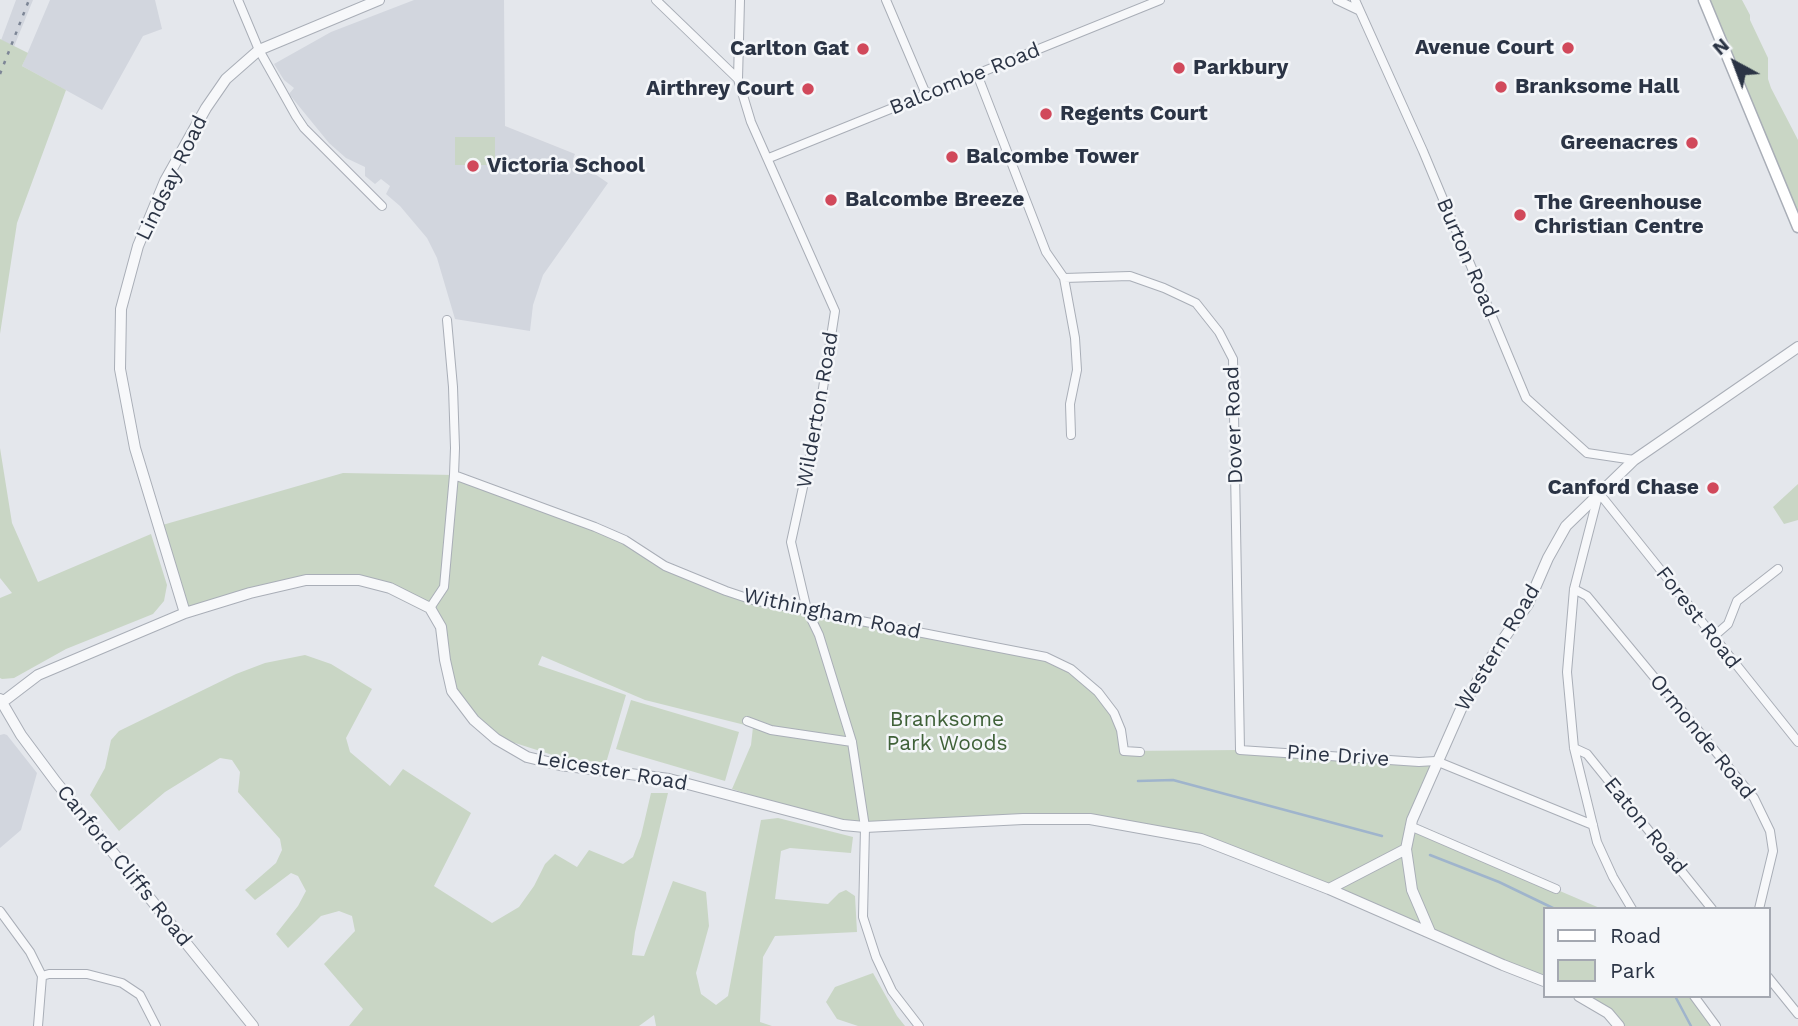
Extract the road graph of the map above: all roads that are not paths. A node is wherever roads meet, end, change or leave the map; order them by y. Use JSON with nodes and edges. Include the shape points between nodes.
{"nodes":[{"id":1,"x":238,"y":0,"type":"edge"},
{"id":2,"x":379,"y":0,"type":"edge"},
{"id":3,"x":656,"y":0,"type":"edge"},
{"id":4,"x":740,"y":0,"type":"edge"},
{"id":5,"x":886,"y":0,"type":"edge"},
{"id":6,"x":1160,"y":0,"type":"edge"},
{"id":7,"x":1337,"y":0,"type":"edge"},
{"id":8,"x":1355,"y":0,"type":"edge"},
{"id":9,"x":1704,"y":0,"type":"edge"},
{"id":10,"x":1359,"y":10,"type":"junction"},
{"id":11,"x":259,"y":50,"type":"junction"},
{"id":12,"x":977,"y":74,"type":"junction"},
{"id":13,"x":738,"y":79,"type":"junction"},
{"id":14,"x":926,"y":94,"type":"junction"},
{"id":15,"x":769,"y":158,"type":"junction"},
{"id":16,"x":382,"y":206,"type":"dead end"},
{"id":17,"x":1798,"y":228,"type":"edge"},
{"id":18,"x":1064,"y":278,"type":"junction"},
{"id":19,"x":447,"y":320,"type":"dead end"},
{"id":20,"x":1798,"y":347,"type":"edge"},
{"id":21,"x":1071,"y":435,"type":"dead end"},
{"id":22,"x":1634,"y":460,"type":"junction"},
{"id":23,"x":454,"y":475,"type":"junction"},
{"id":24,"x":1599,"y":493,"type":"junction"},
{"id":25,"x":1778,"y":569,"type":"dead end"},
{"id":26,"x":1574,"y":589,"type":"junction"},
{"id":27,"x":430,"y":608,"type":"junction"},
{"id":28,"x":807,"y":610,"type":"junction"},
{"id":29,"x":185,"y":613,"type":"junction"},
{"id":30,"x":1713,"y":637,"type":"junction"},
{"id":31,"x":1,"y":702,"type":"edge"},
{"id":32,"x":747,"y":721,"type":"dead end"},
{"id":33,"x":852,"y":742,"type":"junction"},
{"id":34,"x":1798,"y":742,"type":"edge"},
{"id":35,"x":1574,"y":748,"type":"junction"},
{"id":36,"x":1240,"y":750,"type":"joint"},
{"id":37,"x":1140,"y":752,"type":"dead end"},
{"id":38,"x":1436,"y":761,"type":"junction"},
{"id":39,"x":1593,"y":825,"type":"junction"},
{"id":40,"x":865,"y":827,"type":"junction"},
{"id":41,"x":1410,"y":827,"type":"junction"},
{"id":42,"x":1406,"y":849,"type":"junction"},
{"id":43,"x":1329,"y":889,"type":"junction"},
{"id":44,"x":1556,"y":889,"type":"dead end"},
{"id":45,"x":1631,"y":907,"type":"edge"},
{"id":46,"x":1710,"y":907,"type":"edge"},
{"id":47,"x":1759,"y":907,"type":"edge"},
{"id":48,"x":0,"y":911,"type":"edge"},
{"id":49,"x":1430,"y":932,"type":"junction"},
{"id":50,"x":42,"y":976,"type":"junction"},
{"id":51,"x":1770,"y":979,"type":"edge"},
{"id":52,"x":1542,"y":980,"type":"edge"},
{"id":53,"x":1582,"y":998,"type":"edge"},
{"id":54,"x":1695,"y":998,"type":"edge"},
{"id":55,"x":1798,"y":1014,"type":"edge"},
{"id":56,"x":38,"y":1026,"type":"edge"},
{"id":57,"x":156,"y":1026,"type":"edge"},
{"id":58,"x":253,"y":1026,"type":"edge"},
{"id":59,"x":919,"y":1026,"type":"edge"},
{"id":60,"x":1619,"y":1026,"type":"edge"},
{"id":61,"x":1716,"y":1026,"type":"edge"}],
"edges":[{"from":1,"to":11,"type":"street"},
{"from":2,"to":11,"type":"street","name":"Lindsay Road"},
{"from":3,"to":13,"type":"street"},
{"from":4,"to":13,"type":"street","name":"Wilderton Road"},
{"from":5,"to":14,"type":"street"},
{"from":6,"to":12,"type":"street","name":"Balcombe Road"},
{"from":7,"to":10,"type":"street"},
{"from":8,"to":10,"type":"street","name":"Burton Road"},
{"from":9,"to":17,"type":"main road"},
{"from":10,"to":22,"type":"street","name":"Burton Road","via":[[1526,398],[1587,453]]},
{"from":11,"to":16,"type":"street","via":[[304,128]]},
{"from":11,"to":29,"type":"street","name":"Lindsay Road","via":[[215,94],[165,181],[138,246],[121,309],[120,369],[135,448]]},
{"from":12,"to":14,"type":"street","name":"Balcombe Road"},
{"from":12,"to":18,"type":"street","via":[[1046,252]]},
{"from":13,"to":15,"type":"street","name":"Wilderton Road","via":[[751,122]]},
{"from":14,"to":15,"type":"street","name":"Balcombe Road"},
{"from":15,"to":28,"type":"street","name":"Wilderton Road","via":[[835,312],[791,542]]},
{"from":18,"to":21,"type":"street","via":[[1077,370],[1070,404]]},
{"from":18,"to":36,"type":"street","name":"Dover Road","via":[[1130,276],[1196,303],[1233,359]]},
{"from":19,"to":23,"type":"street"},
{"from":20,"to":22,"type":"street","name":"Western Road"},
{"from":22,"to":24,"type":"street","name":"Western Road"},
{"from":23,"to":27,"type":"street","via":[[444,587]]},
{"from":23,"to":28,"type":"street","name":"Withingham Road","via":[[595,527],[665,566],[726,591]]},
{"from":24,"to":26,"type":"street"},
{"from":24,"to":30,"type":"street","name":"Forest Road"},
{"from":24,"to":38,"type":"street","name":"Western Road","via":[[1566,526],[1528,604],[1467,698]]},
{"from":25,"to":30,"type":"street","via":[[1737,601],[1728,624]]},
{"from":26,"to":35,"type":"street","via":[[1567,673]]},
{"from":26,"to":47,"type":"street","name":"Ormonde Road","via":[[1587,596],[1754,798],[1770,831],[1773,851]]},
{"from":27,"to":29,"type":"street","via":[[390,588],[359,580],[306,580]]},
{"from":27,"to":40,"type":"street","name":"Leicester Road","via":[[441,627],[452,691],[474,720],[515,751],[560,765],[669,779]]},
{"from":28,"to":33,"type":"street","name":"Wilderton Road"},
{"from":28,"to":37,"type":"street","name":"Withingham Road","via":[[1046,657],[1071,669],[1098,692],[1114,713],[1124,751]]},
{"from":29,"to":31,"type":"street","via":[[58,666]]},
{"from":30,"to":34,"type":"street","name":"Forest Road"},
{"from":31,"to":58,"type":"street","name":"Canford Cliffs Road","via":[[56,782]]},
{"from":32,"to":33,"type":"street","via":[[771,730]]},
{"from":33,"to":40,"type":"street","name":"Wilderton Road"},
{"from":35,"to":39,"type":"street"},
{"from":35,"to":46,"type":"street","name":"Eaton Road","via":[[1587,754]]},
{"from":36,"to":38,"type":"street","name":"Pine Drive"},
{"from":38,"to":39,"type":"street"},
{"from":38,"to":41,"type":"street","name":"Western Road"},
{"from":39,"to":45,"type":"street","via":[[1613,877]]},
{"from":40,"to":43,"type":"street","name":"Leicester Road","via":[[1090,819],[1201,839]]},
{"from":40,"to":59,"type":"street","name":"Wilderton Road","via":[[863,917],[892,991]]},
{"from":41,"to":42,"type":"street","name":"Western Road"},
{"from":41,"to":44,"type":"street"},
{"from":42,"to":43,"type":"street"},
{"from":42,"to":49,"type":"street","name":"Western Road","via":[[1412,890]]},
{"from":43,"to":49,"type":"street","name":"Leicester Road"},
{"from":48,"to":50,"type":"street"},
{"from":49,"to":52,"type":"street"},
{"from":50,"to":56,"type":"street"},
{"from":50,"to":57,"type":"street","via":[[87,974],[131,987]]},
{"from":51,"to":55,"type":"street"},
{"from":53,"to":60,"type":"street","via":[[1608,1013]]},
{"from":54,"to":61,"type":"street"}]}
